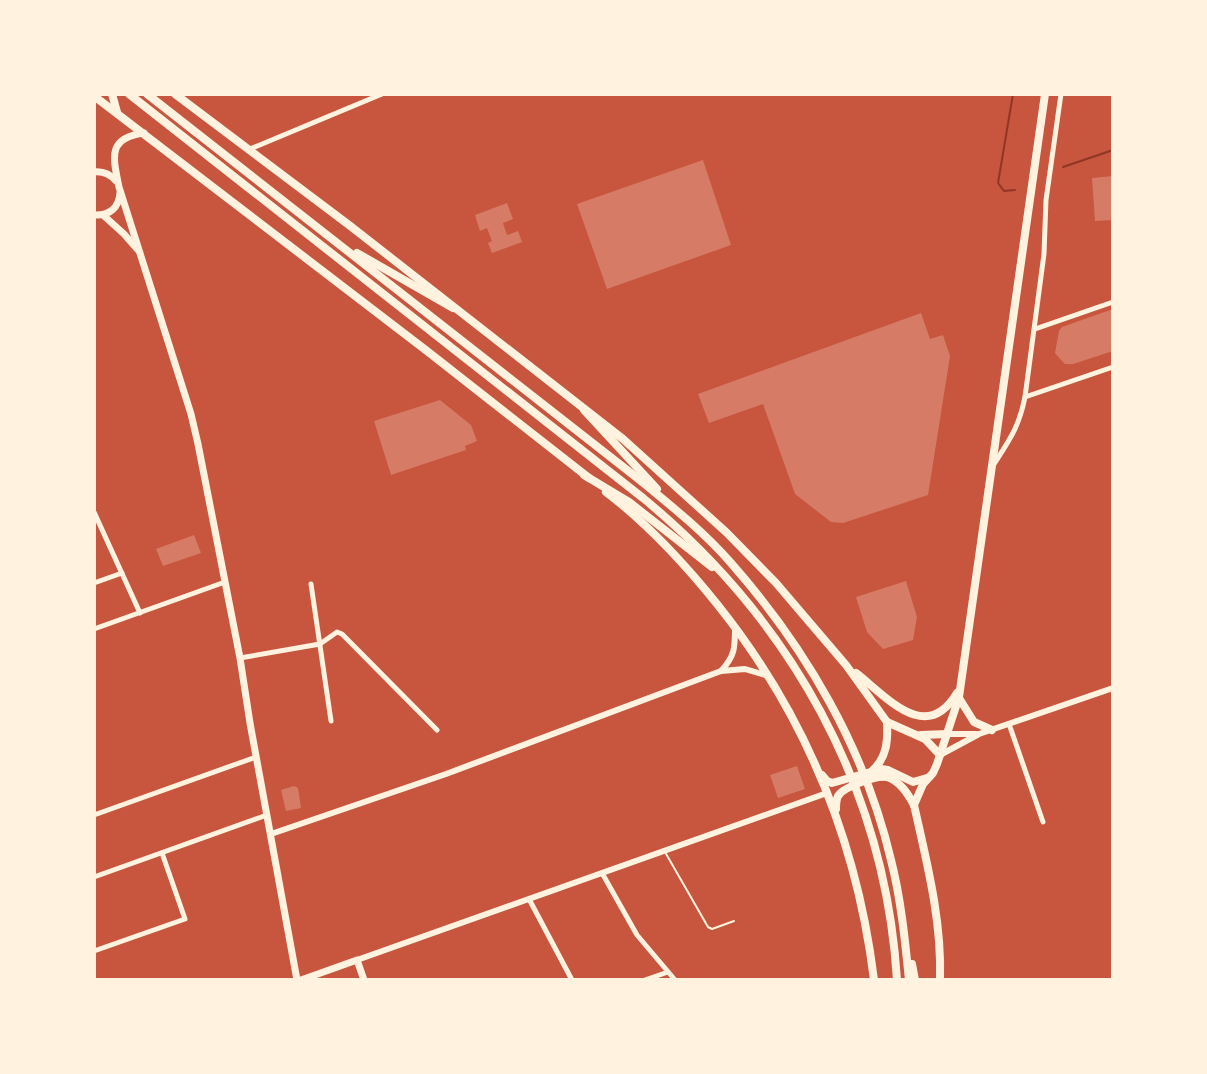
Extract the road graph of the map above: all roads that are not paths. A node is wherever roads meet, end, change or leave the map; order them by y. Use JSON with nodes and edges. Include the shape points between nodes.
{"nodes":[{"id":1,"x":112,"y":94,"type":"edge"},
{"id":2,"x":129,"y":94,"type":"edge"},
{"id":3,"x":147,"y":94,"type":"edge"},
{"id":4,"x":175,"y":94,"type":"edge"},
{"id":5,"x":382,"y":94,"type":"edge"},
{"id":6,"x":1045,"y":94,"type":"edge"},
{"id":7,"x":1061,"y":94,"type":"edge"},
{"id":8,"x":94,"y":96,"type":"edge"},
{"id":9,"x":118,"y":114,"type":"junction"},
{"id":10,"x":144,"y":133,"type":"junction"},
{"id":11,"x":248,"y":150,"type":"junction"},
{"id":12,"x":94,"y":172,"type":"edge"},
{"id":13,"x":119,"y":187,"type":"junction"},
{"id":14,"x":98,"y":215,"type":"edge"},
{"id":15,"x":330,"y":238,"type":"junction"},
{"id":16,"x":141,"y":253,"type":"junction"},
{"id":17,"x":1113,"y":302,"type":"edge"},
{"id":18,"x":453,"y":308,"type":"junction"},
{"id":19,"x":1035,"y":329,"type":"junction"},
{"id":20,"x":1113,"y":367,"type":"edge"},
{"id":21,"x":1025,"y":397,"type":"junction"},
{"id":22,"x":584,"y":410,"type":"junction"},
{"id":23,"x":991,"y":468,"type":"junction"},
{"id":24,"x":584,"y":475,"type":"junction"},
{"id":25,"x":676,"y":510,"type":"junction"},
{"id":26,"x":94,"y":512,"type":"edge"},
{"id":27,"x":96,"y":521,"type":"edge"},
{"id":28,"x":122,"y":573,"type":"junction"},
{"id":29,"x":729,"y":580,"type":"junction"},
{"id":30,"x":225,"y":581,"type":"junction"},
{"id":31,"x":94,"y":583,"type":"edge"},
{"id":32,"x":311,"y":584,"type":"dead end"},
{"id":33,"x":140,"y":613,"type":"junction"},
{"id":34,"x":735,"y":626,"type":"junction"},
{"id":35,"x":94,"y":629,"type":"edge"},
{"id":36,"x":320,"y":644,"type":"junction"},
{"id":37,"x":240,"y":658,"type":"junction"},
{"id":38,"x":846,"y":665,"type":"junction"},
{"id":39,"x":721,"y":671,"type":"junction"},
{"id":40,"x":768,"y":676,"type":"junction"},
{"id":41,"x":1113,"y":688,"type":"edge"},
{"id":42,"x":959,"y":693,"type":"junction"},
{"id":43,"x":331,"y":721,"type":"dead end"},
{"id":44,"x":887,"y":722,"type":"junction"},
{"id":45,"x":1009,"y":724,"type":"junction"},
{"id":46,"x":437,"y":730,"type":"dead end"},
{"id":47,"x":992,"y":730,"type":"junction"},
{"id":48,"x":948,"y":734,"type":"junction"},
{"id":49,"x":979,"y":734,"type":"junction"},
{"id":50,"x":919,"y":735,"type":"junction"},
{"id":51,"x":940,"y":755,"type":"junction"},
{"id":52,"x":256,"y":757,"type":"junction"},
{"id":53,"x":872,"y":771,"type":"junction"},
{"id":54,"x":819,"y":772,"type":"junction"},
{"id":55,"x":928,"y":778,"type":"junction"},
{"id":56,"x":827,"y":793,"type":"junction"},
{"id":57,"x":914,"y":805,"type":"junction"},
{"id":58,"x":836,"y":813,"type":"junction"},
{"id":59,"x":94,"y":815,"type":"edge"},
{"id":60,"x":267,"y":815,"type":"junction"},
{"id":61,"x":1043,"y":822,"type":"dead end"},
{"id":62,"x":271,"y":834,"type":"junction"},
{"id":63,"x":664,"y":851,"type":"junction"},
{"id":64,"x":162,"y":853,"type":"junction"},
{"id":65,"x":602,"y":873,"type":"junction"},
{"id":66,"x":94,"y":877,"type":"edge"},
{"id":67,"x":896,"y":885,"type":"junction"},
{"id":68,"x":529,"y":899,"type":"junction"},
{"id":69,"x":734,"y":921,"type":"dead end"},
{"id":70,"x":94,"y":951,"type":"edge"},
{"id":71,"x":357,"y":960,"type":"junction"},
{"id":72,"x":668,"y":972,"type":"junction"},
{"id":73,"x":299,"y":980,"type":"edge"},
{"id":74,"x":364,"y":980,"type":"edge"},
{"id":75,"x":572,"y":980,"type":"edge"},
{"id":76,"x":645,"y":980,"type":"edge"},
{"id":77,"x":675,"y":980,"type":"edge"},
{"id":78,"x":874,"y":980,"type":"edge"},
{"id":79,"x":897,"y":980,"type":"edge"},
{"id":80,"x":909,"y":980,"type":"edge"},
{"id":81,"x":915,"y":980,"type":"edge"},
{"id":82,"x":940,"y":980,"type":"edge"}],
"edges":[{"from":1,"to":9,"type":"highway"},
{"from":2,"to":29,"type":"highway","via":[[643,498]]},
{"from":3,"to":15,"type":"highway"},
{"from":4,"to":11,"type":"highway"},
{"from":5,"to":11,"type":"street"},
{"from":6,"to":23,"type":"highway"},
{"from":7,"to":19,"type":"street"},
{"from":8,"to":9,"type":"highway"},
{"from":9,"to":10,"type":"highway"},
{"from":10,"to":13,"type":"main road","via":[[123,138],[115,149]]},
{"from":10,"to":24,"type":"highway"},
{"from":11,"to":18,"type":"highway"},
{"from":12,"to":13,"type":"main road","via":[[111,175]]},
{"from":13,"to":14,"type":"main road","via":[[115,208]]},
{"from":13,"to":16,"type":"main road"},
{"from":14,"to":16,"type":"main road"},
{"from":15,"to":18,"type":"highway"},
{"from":15,"to":25,"type":"highway"},
{"from":16,"to":30,"type":"main road","via":[[194,427]]},
{"from":17,"to":19,"type":"street"},
{"from":18,"to":22,"type":"highway"},
{"from":19,"to":21,"type":"street"},
{"from":20,"to":21,"type":"street"},
{"from":21,"to":23,"type":"street","via":[[1015,432]]},
{"from":22,"to":25,"type":"highway"},
{"from":22,"to":38,"type":"highway","via":[[623,439],[751,557]]},
{"from":23,"to":42,"type":"highway"},
{"from":24,"to":29,"type":"highway","via":[[629,502]]},
{"from":24,"to":34,"type":"highway","via":[[670,550]]},
{"from":25,"to":67,"type":"highway","via":[[730,561],[793,642],[826,695],[868,785]]},
{"from":26,"to":27,"type":"street"},
{"from":27,"to":28,"type":"street"},
{"from":28,"to":31,"type":"street"},
{"from":28,"to":33,"type":"street"},
{"from":29,"to":79,"type":"highway","via":[[793,663],[849,770],[882,875]]},
{"from":30,"to":33,"type":"street"},
{"from":30,"to":37,"type":"main road"},
{"from":32,"to":36,"type":"street"},
{"from":33,"to":35,"type":"street"},
{"from":34,"to":39,"type":"main road","via":[[734,652]]},
{"from":34,"to":40,"type":"highway"},
{"from":36,"to":37,"type":"street"},
{"from":36,"to":43,"type":"street"},
{"from":36,"to":46,"type":"street","via":[[342,634]]},
{"from":37,"to":52,"type":"main road"},
{"from":38,"to":42,"type":"highway","via":[[916,716],[944,711]]},
{"from":38,"to":44,"type":"highway"},
{"from":39,"to":40,"type":"main road","via":[[745,669]]},
{"from":39,"to":62,"type":"main road"},
{"from":40,"to":54,"type":"highway"},
{"from":41,"to":45,"type":"main road"},
{"from":42,"to":47,"type":"highway","via":[[974,722]]},
{"from":42,"to":48,"type":"highway"},
{"from":44,"to":50,"type":"highway"},
{"from":44,"to":53,"type":"highway","via":[[885,751]]},
{"from":45,"to":47,"type":"main road"},
{"from":45,"to":61,"type":"street"},
{"from":47,"to":49,"type":"main road"},
{"from":48,"to":49,"type":"main road"},
{"from":48,"to":50,"type":"highway"},
{"from":48,"to":51,"type":"highway"},
{"from":49,"to":51,"type":"main road"},
{"from":50,"to":51,"type":"highway"},
{"from":51,"to":55,"type":"highway"},
{"from":52,"to":59,"type":"street"},
{"from":52,"to":60,"type":"main road"},
{"from":53,"to":54,"type":"highway","via":[[832,783]]},
{"from":53,"to":55,"type":"highway","via":[[888,770],[913,782]]},
{"from":54,"to":56,"type":"highway"},
{"from":55,"to":57,"type":"highway"},
{"from":56,"to":58,"type":"highway"},
{"from":56,"to":63,"type":"main road"},
{"from":57,"to":58,"type":"highway","via":[[903,788],[883,777],[841,792]]},
{"from":57,"to":82,"type":"highway","via":[[937,913]]},
{"from":58,"to":78,"type":"highway","via":[[857,884]]},
{"from":60,"to":62,"type":"main road"},
{"from":60,"to":64,"type":"street"},
{"from":62,"to":73,"type":"main road"},
{"from":63,"to":65,"type":"main road"},
{"from":63,"to":69,"type":"lane","via":[[708,927]]},
{"from":64,"to":66,"type":"street"},
{"from":64,"to":70,"type":"street","via":[[185,919]]},
{"from":65,"to":68,"type":"main road"},
{"from":65,"to":72,"type":"street","via":[[637,935]]},
{"from":67,"to":80,"type":"highway"},
{"from":67,"to":81,"type":"highway"},
{"from":68,"to":71,"type":"main road"},
{"from":68,"to":75,"type":"street"},
{"from":71,"to":73,"type":"main road"},
{"from":71,"to":74,"type":"main road"},
{"from":72,"to":76,"type":"street"},
{"from":72,"to":77,"type":"street"}]}
